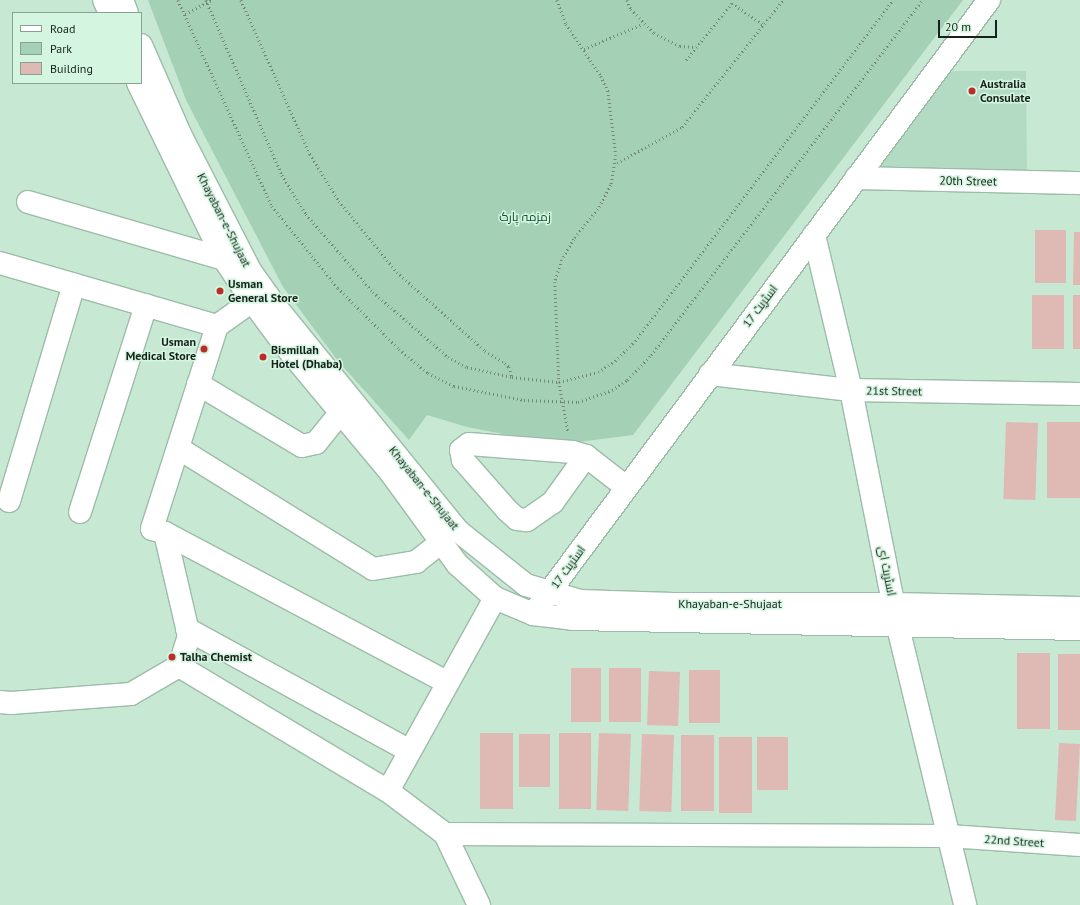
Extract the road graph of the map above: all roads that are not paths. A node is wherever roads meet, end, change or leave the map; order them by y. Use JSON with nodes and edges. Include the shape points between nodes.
{"nodes":[{"id":1,"x":104,"y":0,"type":"edge"},
{"id":2,"x":122,"y":0,"type":"edge"},
{"id":3,"x":989,"y":0,"type":"edge"},
{"id":4,"x":110,"y":12,"type":"edge"},
{"id":5,"x":127,"y":12,"type":"edge"},
{"id":6,"x":142,"y":47,"type":"edge"},
{"id":7,"x":138,"y":84,"type":"edge"},
{"id":8,"x":856,"y":178,"type":"junction"},
{"id":9,"x":1080,"y":183,"type":"edge"},
{"id":10,"x":28,"y":202,"type":"dead end"},
{"id":11,"x":814,"y":235,"type":"junction"},
{"id":12,"x":224,"y":259,"type":"junction"},
{"id":13,"x":1,"y":267,"type":"edge"},
{"id":14,"x":74,"y":284,"type":"junction"},
{"id":15,"x":252,"y":302,"type":"junction"},
{"id":16,"x":146,"y":305,"type":"junction"},
{"id":17,"x":217,"y":326,"type":"junction"},
{"id":18,"x":710,"y":374,"type":"junction"},
{"id":19,"x":198,"y":384,"type":"junction"},
{"id":20,"x":851,"y":390,"type":"junction"},
{"id":21,"x":1080,"y":394,"type":"edge"},
{"id":22,"x":341,"y":412,"type":"junction"},
{"id":23,"x":178,"y":448,"type":"junction"},
{"id":24,"x":579,"y":454,"type":"junction"},
{"id":25,"x":626,"y":488,"type":"junction"},
{"id":26,"x":9,"y":501,"type":"dead end"},
{"id":27,"x":80,"y":512,"type":"dead end"},
{"id":28,"x":165,"y":533,"type":"junction"},
{"id":29,"x":440,"y":543,"type":"junction"},
{"id":30,"x":548,"y":593,"type":"junction"},
{"id":31,"x":495,"y":598,"type":"junction"},
{"id":32,"x":894,"y":604,"type":"junction"},
{"id":33,"x":1080,"y":608,"type":"edge"},
{"id":34,"x":533,"y":614,"type":"junction"},
{"id":35,"x":898,"y":627,"type":"junction"},
{"id":36,"x":188,"y":629,"type":"junction"},
{"id":37,"x":1080,"y":629,"type":"edge"},
{"id":38,"x":179,"y":666,"type":"junction"},
{"id":39,"x":447,"y":682,"type":"junction"},
{"id":40,"x":0,"y":702,"type":"edge"},
{"id":41,"x":410,"y":751,"type":"junction"},
{"id":42,"x":388,"y":791,"type":"junction"},
{"id":43,"x":444,"y":834,"type":"junction"},
{"id":44,"x":949,"y":836,"type":"junction"},
{"id":45,"x":1080,"y":845,"type":"edge"},
{"id":46,"x":479,"y":905,"type":"edge"},
{"id":47,"x":965,"y":905,"type":"edge"}],
"edges":[{"from":1,"to":4,"type":"street"},
{"from":2,"to":5,"type":"street"},
{"from":3,"to":8,"type":"street","name":"اسٹریٹ 17"},
{"from":6,"to":30,"type":"street","name":"Khayaban-e-Shujaat","via":[[181,136],[251,272],[276,308],[457,530],[526,585]]},
{"from":7,"to":12,"type":"street","name":"Khayaban-e-Shujaat"},
{"from":8,"to":9,"type":"street","name":"20th Street"},
{"from":8,"to":11,"type":"street","name":"اسٹریٹ 17"},
{"from":10,"to":12,"type":"street"},
{"from":11,"to":18,"type":"street","name":"اسٹریٹ 17"},
{"from":11,"to":20,"type":"street","name":"اسٹریٹ ای"},
{"from":12,"to":15,"type":"street","name":"Khayaban-e-Shujaat"},
{"from":13,"to":14,"type":"street"},
{"from":14,"to":16,"type":"street"},
{"from":14,"to":26,"type":"street"},
{"from":15,"to":17,"type":"street"},
{"from":15,"to":22,"type":"street","name":"Khayaban-e-Shujaat"},
{"from":16,"to":17,"type":"street"},
{"from":16,"to":27,"type":"street"},
{"from":17,"to":19,"type":"street"},
{"from":18,"to":20,"type":"street","name":"21st Street"},
{"from":18,"to":25,"type":"street","name":"اسٹریٹ 17"},
{"from":19,"to":22,"type":"street","via":[[302,446],[316,443]]},
{"from":19,"to":23,"type":"street"},
{"from":20,"to":21,"type":"street","name":"21st Street"},
{"from":20,"to":32,"type":"street","name":"اسٹریٹ ای"},
{"from":22,"to":29,"type":"street","name":"Khayaban-e-Shujaat"},
{"from":23,"to":28,"type":"street","via":[[152,529]]},
{"from":23,"to":29,"type":"street","via":[[373,569],[416,562]]},
{"from":24,"to":24,"type":"street","via":[[554,502],[540,514],[527,520],[518,519],[507,510],[461,455],[461,450],[469,444]]},
{"from":24,"to":25,"type":"street"},
{"from":25,"to":30,"type":"street","name":"اسٹریٹ 17"},
{"from":28,"to":36,"type":"street"},
{"from":28,"to":39,"type":"street"},
{"from":29,"to":31,"type":"street","name":"Khayaban-e-Shujaat","via":[[457,564]]},
{"from":30,"to":32,"type":"street","name":"Khayaban-e-Shujaat","via":[[580,601],[673,604]]},
{"from":30,"to":34,"type":"street","name":"اسٹریٹ 17"},
{"from":31,"to":34,"type":"street","name":"Khayaban-e-Shujaat"},
{"from":31,"to":39,"type":"street"},
{"from":32,"to":33,"type":"street","name":"Khayaban-e-Shujaat"},
{"from":32,"to":35,"type":"street","name":"اسٹریٹ ای"},
{"from":34,"to":35,"type":"street","name":"Khayaban-e-Shujaat","via":[[573,619]]},
{"from":35,"to":37,"type":"street","name":"Khayaban-e-Shujaat"},
{"from":35,"to":44,"type":"street","name":"اسٹریٹ ای"},
{"from":36,"to":38,"type":"street","via":[[189,636]]},
{"from":36,"to":41,"type":"street"},
{"from":38,"to":40,"type":"street","via":[[131,694],[11,704]]},
{"from":38,"to":42,"type":"street"},
{"from":39,"to":41,"type":"street"},
{"from":41,"to":42,"type":"street"},
{"from":42,"to":43,"type":"street"},
{"from":43,"to":44,"type":"street","name":"22nd Street"},
{"from":43,"to":46,"type":"street"},
{"from":44,"to":45,"type":"street","name":"22nd Street"},
{"from":44,"to":47,"type":"street","name":"اسٹریٹ ای"}]}
